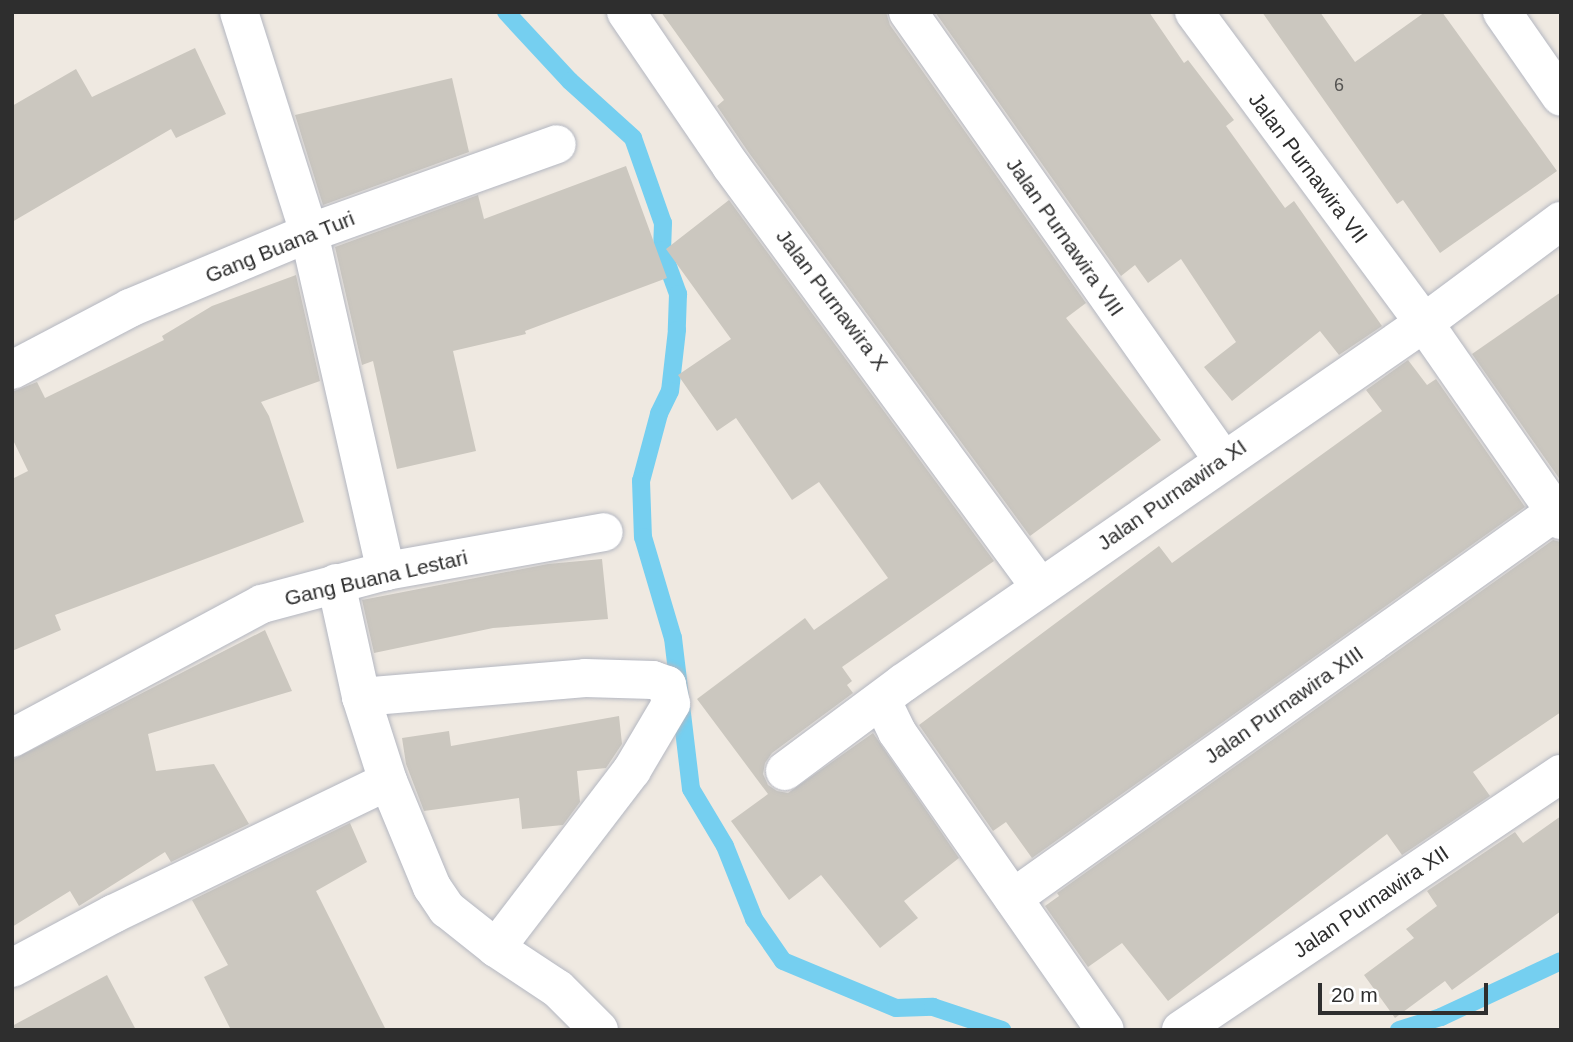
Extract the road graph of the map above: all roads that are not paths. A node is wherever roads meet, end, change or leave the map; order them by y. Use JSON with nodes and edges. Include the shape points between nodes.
{"nodes":[{"id":1,"x":239,"y":12,"type":"edge"},
{"id":2,"x":626,"y":12,"type":"edge"},
{"id":3,"x":908,"y":12,"type":"edge"},
{"id":4,"x":1194,"y":12,"type":"edge"},
{"id":5,"x":1502,"y":12,"type":"edge"},
{"id":6,"x":1561,"y":97,"type":"edge"},
{"id":7,"x":557,"y":144,"type":"dead end"},
{"id":8,"x":1561,"y":221,"type":"edge"},
{"id":9,"x":309,"y":233,"type":"junction"},
{"id":10,"x":1424,"y":323,"type":"junction"},
{"id":11,"x":12,"y":370,"type":"edge"},
{"id":12,"x":1223,"y":460,"type":"junction"},
{"id":13,"x":1558,"y":516,"type":"edge"},
{"id":14,"x":604,"y":533,"type":"dead end"},
{"id":15,"x":386,"y":571,"type":"junction"},
{"id":16,"x":336,"y":583,"type":"junction"},
{"id":17,"x":1040,"y":587,"type":"junction"},
{"id":18,"x":361,"y":697,"type":"junction"},
{"id":19,"x":882,"y":701,"type":"junction"},
{"id":20,"x":12,"y":738,"type":"edge"},
{"id":21,"x":785,"y":771,"type":"dead end"},
{"id":22,"x":1561,"y":774,"type":"edge"},
{"id":23,"x":388,"y":781,"type":"junction"},
{"id":24,"x":1013,"y":898,"type":"junction"},
{"id":25,"x":496,"y":948,"type":"junction"},
{"id":26,"x":12,"y":968,"type":"edge"},
{"id":27,"x":599,"y":1030,"type":"edge"},
{"id":28,"x":1105,"y":1030,"type":"edge"},
{"id":29,"x":1181,"y":1030,"type":"edge"}],
"edges":[{"from":1,"to":9,"type":"street"},
{"from":2,"to":17,"type":"street","name":"Jalan Purnawira X","via":[[731,166]]},
{"from":3,"to":12,"type":"street","name":"Jalan Purnawira VIII"},
{"from":4,"to":10,"type":"street","name":"Jalan Purnawira VII"},
{"from":5,"to":6,"type":"street"},
{"from":7,"to":9,"type":"street","name":"Gang Buana Turi"},
{"from":8,"to":10,"type":"street","name":"Jalan Purnawira XI"},
{"from":9,"to":11,"type":"street","name":"Gang Buana Turi","via":[[130,308]]},
{"from":9,"to":15,"type":"street"},
{"from":10,"to":12,"type":"street","name":"Jalan Purnawira XI"},
{"from":10,"to":13,"type":"street"},
{"from":12,"to":17,"type":"street","name":"Jalan Purnawira XI"},
{"from":13,"to":24,"type":"street","name":"Jalan Purnawira XIII"},
{"from":14,"to":15,"type":"street","name":"Gang Buana Lestari"},
{"from":15,"to":16,"type":"street","name":"Gang Buana Lestari"},
{"from":16,"to":18,"type":"street"},
{"from":16,"to":20,"type":"street","name":"Gang Buana Lestari","via":[[262,604]]},
{"from":17,"to":19,"type":"street","name":"Jalan Purnawira XI"},
{"from":18,"to":23,"type":"street"},
{"from":18,"to":25,"type":"street","via":[[586,678],[653,680],[667,685],[671,704],[632,770]]},
{"from":19,"to":21,"type":"street","name":"Jalan Purnawira XI"},
{"from":19,"to":24,"type":"street","via":[[897,732]]},
{"from":22,"to":29,"type":"street","name":"Jalan Purnawira XII"},
{"from":23,"to":25,"type":"street","via":[[432,887],[447,909]]},
{"from":23,"to":26,"type":"street"},
{"from":24,"to":28,"type":"street"},
{"from":25,"to":27,"type":"street","via":[[558,989]]}]}
